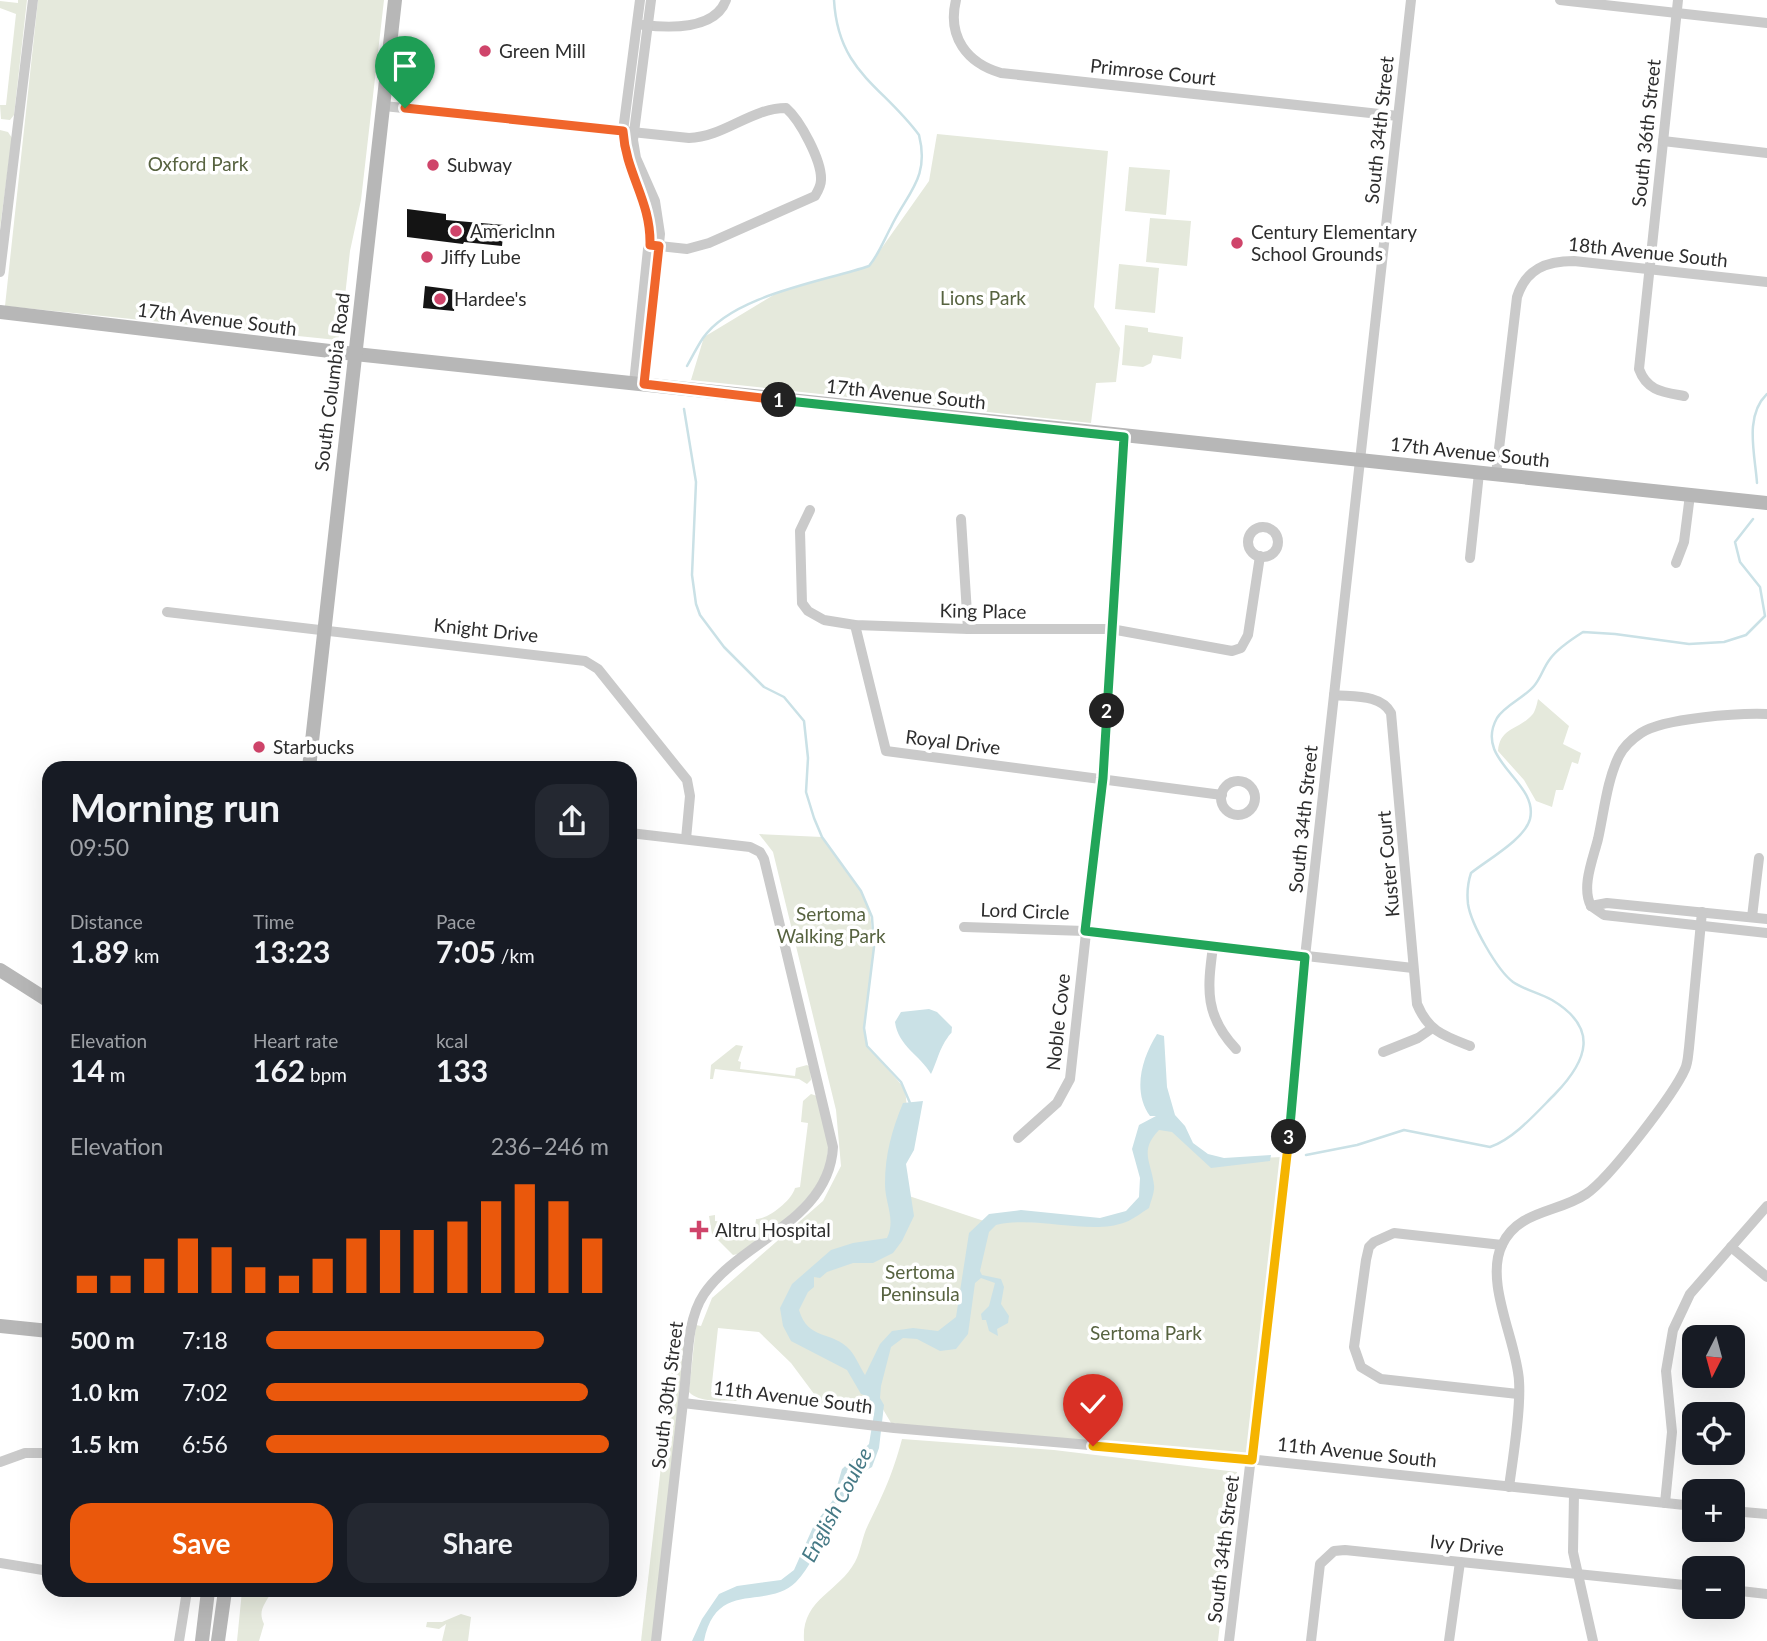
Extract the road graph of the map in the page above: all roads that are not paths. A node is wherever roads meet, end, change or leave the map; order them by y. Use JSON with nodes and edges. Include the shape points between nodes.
{"nodes":[{"id":1,"x":33,"y":0,"type":"edge"},
{"id":2,"x":396,"y":0,"type":"edge"},
{"id":3,"x":640,"y":0,"type":"edge"},
{"id":4,"x":651,"y":0,"type":"edge"},
{"id":5,"x":726,"y":0,"type":"edge"},
{"id":6,"x":956,"y":0,"type":"edge"},
{"id":7,"x":1411,"y":0,"type":"edge"},
{"id":8,"x":1560,"y":0,"type":"edge"},
{"id":9,"x":1678,"y":0,"type":"edge"},
{"id":10,"x":1677,"y":13,"type":"junction"},
{"id":11,"x":1767,"y":23,"type":"edge"},
{"id":12,"x":643,"y":25,"type":"junction"},
{"id":13,"x":384,"y":106,"type":"junction"},
{"id":14,"x":1398,"y":116,"type":"junction"},
{"id":15,"x":629,"y":132,"type":"junction"},
{"id":16,"x":1663,"y":141,"type":"junction"},
{"id":17,"x":1767,"y":153,"type":"edge"},
{"id":18,"x":654,"y":246,"type":"junction"},
{"id":19,"x":1648,"y":269,"type":"junction"},
{"id":20,"x":0,"y":272,"type":"edge"},
{"id":21,"x":1767,"y":282,"type":"edge"},
{"id":22,"x":0,"y":312,"type":"edge"},
{"id":23,"x":355,"y":354,"type":"junction"},
{"id":24,"x":639,"y":384,"type":"junction"},
{"id":25,"x":1684,"y":396,"type":"dead end"},
{"id":26,"x":1124,"y":437,"type":"junction"},
{"id":27,"x":1360,"y":460,"type":"junction"},
{"id":28,"x":1479,"y":473,"type":"junction"},
{"id":29,"x":1496,"y":474,"type":"junction"},
{"id":30,"x":1690,"y":495,"type":"junction"},
{"id":31,"x":1767,"y":503,"type":"edge"},
{"id":32,"x":810,"y":510,"type":"dead end"},
{"id":33,"x":961,"y":519,"type":"dead end"},
{"id":34,"x":1260,"y":556,"type":"dead end"},
{"id":35,"x":1470,"y":558,"type":"dead end"},
{"id":36,"x":1676,"y":563,"type":"dead end"},
{"id":37,"x":167,"y":612,"type":"dead end"},
{"id":38,"x":855,"y":625,"type":"junction"},
{"id":39,"x":968,"y":629,"type":"junction"},
{"id":40,"x":1111,"y":629,"type":"junction"},
{"id":41,"x":323,"y":630,"type":"junction"},
{"id":42,"x":1334,"y":695,"type":"junction"},
{"id":43,"x":1767,"y":713,"type":"edge"},
{"id":44,"x":310,"y":761,"type":"edge"},
{"id":45,"x":1103,"y":778,"type":"junction"},
{"id":46,"x":1222,"y":795,"type":"dead end"},
{"id":47,"x":637,"y":834,"type":"edge"},
{"id":48,"x":685,"y":839,"type":"junction"},
{"id":49,"x":1759,"y":858,"type":"dead end"},
{"id":50,"x":1591,"y":906,"type":"junction"},
{"id":51,"x":1702,"y":912,"type":"junction"},
{"id":52,"x":1752,"y":917,"type":"junction"},
{"id":53,"x":1767,"y":919,"type":"edge"},
{"id":54,"x":1700,"y":926,"type":"junction"},
{"id":55,"x":964,"y":927,"type":"dead end"},
{"id":56,"x":1085,"y":931,"type":"junction"},
{"id":57,"x":1767,"y":933,"type":"edge"},
{"id":58,"x":1213,"y":947,"type":"junction"},
{"id":59,"x":1305,"y":957,"type":"junction"},
{"id":60,"x":1413,"y":968,"type":"junction"},
{"id":61,"x":0,"y":970,"type":"edge"},
{"id":62,"x":42,"y":997,"type":"edge"},
{"id":63,"x":1430,"y":1029,"type":"junction"},
{"id":64,"x":1470,"y":1046,"type":"dead end"},
{"id":65,"x":1237,"y":1049,"type":"dead end"},
{"id":66,"x":1383,"y":1052,"type":"dead end"},
{"id":67,"x":1018,"y":1138,"type":"dead end"},
{"id":68,"x":1767,"y":1206,"type":"edge"},
{"id":69,"x":1502,"y":1245,"type":"junction"},
{"id":70,"x":1731,"y":1247,"type":"junction"},
{"id":71,"x":1767,"y":1277,"type":"edge"},
{"id":72,"x":0,"y":1326,"type":"edge"},
{"id":73,"x":42,"y":1330,"type":"edge"},
{"id":74,"x":1518,"y":1394,"type":"junction"},
{"id":75,"x":682,"y":1403,"type":"junction"},
{"id":76,"x":42,"y":1454,"type":"edge"},
{"id":77,"x":1252,"y":1460,"type":"junction"},
{"id":78,"x":0,"y":1462,"type":"edge"},
{"id":79,"x":1509,"y":1487,"type":"junction"},
{"id":80,"x":1574,"y":1494,"type":"junction"},
{"id":81,"x":1665,"y":1503,"type":"junction"},
{"id":82,"x":1682,"y":1505,"type":"edge"},
{"id":83,"x":1745,"y":1512,"type":"edge"},
{"id":84,"x":1767,"y":1514,"type":"edge"},
{"id":85,"x":1460,"y":1562,"type":"junction"},
{"id":86,"x":0,"y":1563,"type":"edge"},
{"id":87,"x":42,"y":1570,"type":"edge"},
{"id":88,"x":1578,"y":1574,"type":"junction"},
{"id":89,"x":1682,"y":1585,"type":"edge"},
{"id":90,"x":1745,"y":1591,"type":"edge"},
{"id":91,"x":1767,"y":1594,"type":"edge"},
{"id":92,"x":186,"y":1597,"type":"edge"},
{"id":93,"x":208,"y":1597,"type":"edge"},
{"id":94,"x":214,"y":1597,"type":"edge"},
{"id":95,"x":224,"y":1597,"type":"edge"},
{"id":96,"x":219,"y":1634,"type":"edge"},
{"id":97,"x":178,"y":1641,"type":"edge"},
{"id":98,"x":202,"y":1641,"type":"edge"},
{"id":99,"x":656,"y":1641,"type":"edge"},
{"id":100,"x":1229,"y":1641,"type":"edge"},
{"id":101,"x":1311,"y":1641,"type":"edge"},
{"id":102,"x":1449,"y":1641,"type":"edge"},
{"id":103,"x":1593,"y":1641,"type":"edge"}],
"edges":[{"from":1,"to":20,"type":"street"},
{"from":2,"to":13,"type":"street","name":"South Columbia Road"},
{"from":3,"to":12,"type":"street"},
{"from":4,"to":12,"type":"street"},
{"from":5,"to":12,"type":"street","via":[[716,14],[684,28]]},
{"from":6,"to":14,"type":"street","name":"Primrose Court","via":[[956,38],[981,66],[1001,74]]},
{"from":7,"to":14,"type":"street","name":"South 34th Street"},
{"from":8,"to":10,"type":"street"},
{"from":9,"to":10,"type":"street","name":"South 36th Street"},
{"from":10,"to":11,"type":"street"},
{"from":10,"to":16,"type":"street","name":"South 36th Street"},
{"from":12,"to":15,"type":"street"},
{"from":13,"to":15,"type":"street"},
{"from":13,"to":23,"type":"street","name":"South Columbia Road"},
{"from":14,"to":27,"type":"street","name":"South 34th Street"},
{"from":15,"to":18,"type":"street","via":[[628,165],[649,214]]},
{"from":15,"to":18,"type":"street","via":[[702,138],[771,108],[786,108],[797,117],[821,170],[815,196],[709,243],[687,248]]},
{"from":16,"to":17,"type":"street"},
{"from":16,"to":19,"type":"street","name":"South 36th Street"},
{"from":18,"to":24,"type":"street"},
{"from":19,"to":21,"type":"street","name":"18th Avenue South"},
{"from":19,"to":25,"type":"street","name":"South 36th Street","via":[[1639,369],[1644,382],[1659,391]]},
{"from":19,"to":29,"type":"street","name":"18th Avenue South","via":[[1554,261],[1521,284],[1514,308]]},
{"from":22,"to":23,"type":"street","name":"17th Avenue South"},
{"from":23,"to":24,"type":"street","name":"17th Avenue South"},
{"from":23,"to":41,"type":"street","name":"South Columbia Road"},
{"from":24,"to":26,"type":"street","name":"17th Avenue South"},
{"from":26,"to":27,"type":"street","name":"17th Avenue South"},
{"from":26,"to":40,"type":"street","name":"Noble Cove"},
{"from":27,"to":28,"type":"street","name":"17th Avenue South"},
{"from":27,"to":42,"type":"street","name":"South 34th Street"},
{"from":28,"to":29,"type":"street","name":"17th Avenue South"},
{"from":28,"to":35,"type":"street"},
{"from":29,"to":30,"type":"street","name":"17th Avenue South"},
{"from":30,"to":31,"type":"street","name":"17th Avenue South"},
{"from":30,"to":36,"type":"street","via":[[1684,542]]},
{"from":32,"to":38,"type":"street","name":"King Place","via":[[800,531],[802,603],[824,620]]},
{"from":33,"to":39,"type":"street"},
{"from":34,"to":40,"type":"street","name":"King Place","via":[[1248,635],[1241,648],[1232,651]]},
{"from":37,"to":41,"type":"street","name":"Knight Drive"},
{"from":38,"to":39,"type":"street","name":"King Place"},
{"from":38,"to":45,"type":"street","name":"Royal Drive","via":[[886,751]]},
{"from":39,"to":40,"type":"street","name":"King Place"},
{"from":40,"to":45,"type":"street","name":"Noble Cove"},
{"from":41,"to":44,"type":"street","name":"South Columbia Road"},
{"from":41,"to":48,"type":"street","name":"Knight Drive","via":[[585,661],[598,669],[687,780],[690,796]]},
{"from":42,"to":59,"type":"street","name":"South 34th Street"},
{"from":42,"to":60,"type":"street","name":"Kuster Court","via":[[1381,702],[1388,706],[1394,721]]},
{"from":43,"to":50,"type":"street","via":[[1661,726],[1643,731],[1627,744],[1618,758],[1591,869],[1587,887]]},
{"from":45,"to":46,"type":"street"},
{"from":45,"to":56,"type":"street","name":"Noble Cove"},
{"from":47,"to":48,"type":"street"},
{"from":48,"to":75,"type":"street","name":"South 30th Street","via":[[750,847],[764,859],[833,1154],[827,1177],[808,1205],[732,1266],[699,1301]]},
{"from":49,"to":52,"type":"street"},
{"from":50,"to":51,"type":"street","via":[[1607,903]]},
{"from":50,"to":54,"type":"street","via":[[1604,915]]},
{"from":51,"to":52,"type":"street"},
{"from":51,"to":54,"type":"street"},
{"from":52,"to":53,"type":"street"},
{"from":54,"to":57,"type":"street"},
{"from":54,"to":69,"type":"street","via":[[1686,1068],[1675,1086],[1588,1194],[1527,1218]]},
{"from":55,"to":56,"type":"street","name":"Lord Circle"},
{"from":56,"to":58,"type":"street","name":"Lord Circle"},
{"from":56,"to":67,"type":"street","name":"Noble Cove","via":[[1070,1079],[1057,1103]]},
{"from":58,"to":59,"type":"street","name":"Lord Circle"},
{"from":58,"to":65,"type":"street","via":[[1210,1009],[1223,1035]]},
{"from":59,"to":60,"type":"street","name":"Lord Circle"},
{"from":59,"to":77,"type":"street","name":"South 34th Street"},
{"from":60,"to":63,"type":"street","name":"Kuster Court","via":[[1416,1004]]},
{"from":61,"to":62,"type":"street"},
{"from":63,"to":64,"type":"street"},
{"from":63,"to":66,"type":"street"},
{"from":68,"to":70,"type":"street"},
{"from":69,"to":74,"type":"street","via":[[1497,1270]]},
{"from":69,"to":74,"type":"street","via":[[1394,1233],[1374,1242],[1366,1260],[1354,1347],[1362,1367],[1381,1379]]},
{"from":70,"to":71,"type":"street"},
{"from":70,"to":81,"type":"street","via":[[1690,1294],[1673,1330],[1666,1371],[1672,1432]]},
{"from":72,"to":73,"type":"street"},
{"from":74,"to":79,"type":"street"},
{"from":75,"to":77,"type":"street","name":"11th Avenue South","via":[[890,1428]]},
{"from":75,"to":99,"type":"street","name":"South 30th Street"},
{"from":76,"to":78,"type":"street","via":[[25,1453]]},
{"from":77,"to":79,"type":"street","name":"11th Avenue South"},
{"from":77,"to":100,"type":"street","name":"South 34th Street"},
{"from":79,"to":80,"type":"street","name":"11th Avenue South"},
{"from":80,"to":81,"type":"street","name":"11th Avenue South"},
{"from":80,"to":88,"type":"street","via":[[1572,1533]]},
{"from":81,"to":82,"type":"street","name":"11th Avenue South"},
{"from":83,"to":84,"type":"street"},
{"from":85,"to":88,"type":"street","name":"Ivy Drive"},
{"from":85,"to":101,"type":"street","name":"Ivy Drive","via":[[1334,1551],[1320,1563]]},
{"from":85,"to":102,"type":"street"},
{"from":86,"to":87,"type":"street"},
{"from":88,"to":89,"type":"street","name":"Ivy Drive"},
{"from":88,"to":103,"type":"street"},
{"from":90,"to":91,"type":"street"},
{"from":92,"to":97,"type":"street"},
{"from":93,"to":98,"type":"street"},
{"from":94,"to":96,"type":"street"},
{"from":95,"to":96,"type":"street"}]}
